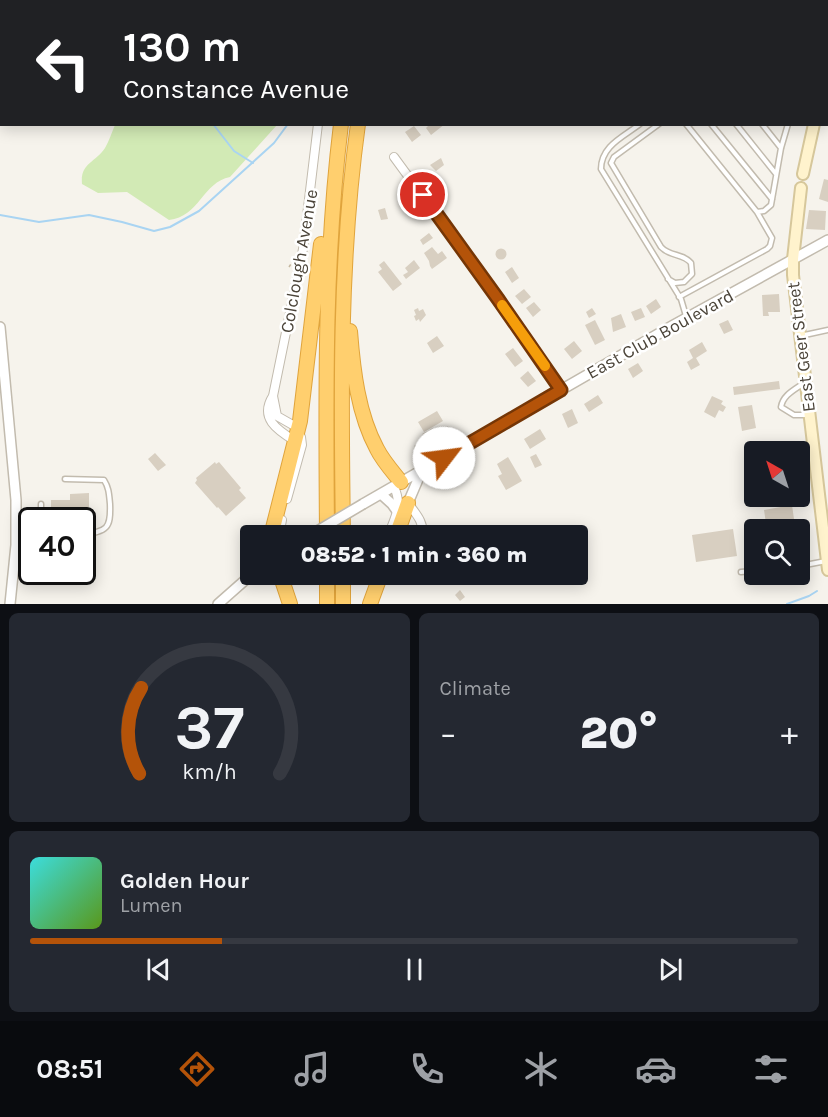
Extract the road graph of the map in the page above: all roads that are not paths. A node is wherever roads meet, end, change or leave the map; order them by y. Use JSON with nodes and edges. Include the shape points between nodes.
{"nodes":[{"id":1,"x":318,"y":126,"type":"edge"},
{"id":2,"x":341,"y":126,"type":"edge"},
{"id":3,"x":358,"y":126,"type":"edge"},
{"id":4,"x":637,"y":126,"type":"edge"},
{"id":5,"x":656,"y":126,"type":"edge"},
{"id":6,"x":688,"y":126,"type":"edge"},
{"id":7,"x":713,"y":126,"type":"edge"},
{"id":8,"x":738,"y":126,"type":"edge"},
{"id":9,"x":764,"y":126,"type":"edge"},
{"id":10,"x":787,"y":126,"type":"edge"},
{"id":11,"x":814,"y":126,"type":"edge"},
{"id":12,"x":781,"y":148,"type":"junction"},
{"id":13,"x":394,"y":157,"type":"dead end"},
{"id":14,"x":803,"y":174,"type":"joint"},
{"id":15,"x":777,"y":175,"type":"junction"},
{"id":16,"x":801,"y":188,"type":"joint"},
{"id":17,"x":772,"y":199,"type":"junction"},
{"id":18,"x":757,"y":212,"type":"junction"},
{"id":19,"x":330,"y":230,"type":"junction"},
{"id":20,"x":828,"y":240,"type":"edge"},
{"id":21,"x":793,"y":259,"type":"junction"},
{"id":22,"x":344,"y":276,"type":"junction"},
{"id":23,"x":668,"y":279,"type":"junction"},
{"id":24,"x":679,"y":297,"type":"junction"},
{"id":25,"x":687,"y":318,"type":"junction"},
{"id":26,"x":0,"y":327,"type":"edge"},
{"id":27,"x":828,"y":330,"type":"edge"},
{"id":28,"x":800,"y":336,"type":"junction"},
{"id":29,"x":805,"y":382,"type":"junction"},
{"id":30,"x":561,"y":390,"type":"junction"},
{"id":31,"x":273,"y":396,"type":"junction"},
{"id":32,"x":809,"y":415,"type":"junction"},
{"id":33,"x":297,"y":434,"type":"junction"},
{"id":34,"x":459,"y":449,"type":"junction"},
{"id":35,"x":425,"y":468,"type":"junction"},
{"id":36,"x":65,"y":479,"type":"dead end"},
{"id":37,"x":397,"y":485,"type":"junction"},
{"id":38,"x":381,"y":494,"type":"junction"},
{"id":39,"x":402,"y":507,"type":"junction"},
{"id":40,"x":274,"y":525,"type":"edge"},
{"id":41,"x":281,"y":525,"type":"edge"},
{"id":42,"x":327,"y":525,"type":"edge"},
{"id":43,"x":328,"y":525,"type":"edge"},
{"id":44,"x":343,"y":525,"type":"edge"},
{"id":45,"x":393,"y":525,"type":"edge"},
{"id":46,"x":398,"y":525,"type":"edge"},
{"id":47,"x":422,"y":525,"type":"edge"},
{"id":48,"x":96,"y":533,"type":"edge"},
{"id":49,"x":16,"y":547,"type":"joint"},
{"id":50,"x":827,"y":565,"type":"edge"},
{"id":51,"x":810,"y":566,"type":"edge"},
{"id":52,"x":741,"y":572,"type":"dead end"},
{"id":53,"x":744,"y":572,"type":"edge"},
{"id":54,"x":240,"y":585,"type":"edge"},
{"id":55,"x":282,"y":585,"type":"edge"},
{"id":56,"x":327,"y":585,"type":"edge"},
{"id":57,"x":343,"y":585,"type":"edge"},
{"id":58,"x":377,"y":585,"type":"edge"},
{"id":59,"x":10,"y":604,"type":"edge"},
{"id":60,"x":218,"y":604,"type":"edge"},
{"id":61,"x":290,"y":604,"type":"edge"},
{"id":62,"x":327,"y":604,"type":"edge"},
{"id":63,"x":344,"y":604,"type":"edge"},
{"id":64,"x":370,"y":604,"type":"edge"}],
"edges":[{"from":1,"to":31,"type":"street","name":"Colclough Avenue","via":[[303,249]]},
{"from":2,"to":19,"type":"highway"},
{"from":3,"to":22,"type":"highway"},
{"from":4,"to":23,"type":"lane","via":[[606,149],[601,169]]},
{"from":5,"to":23,"type":"lane","via":[[611,163],[661,247],[691,263],[692,274],[684,282],[675,284]]},
{"from":6,"to":18,"type":"lane"},
{"from":7,"to":17,"type":"lane"},
{"from":8,"to":15,"type":"lane"},
{"from":9,"to":12,"type":"lane"},
{"from":10,"to":12,"type":"lane"},
{"from":11,"to":14,"type":"main road","name":"East Geer Street"},
{"from":12,"to":15,"type":"lane"},
{"from":13,"to":30,"type":"street"},
{"from":14,"to":16,"type":"street","name":"East Geer Street"},
{"from":15,"to":17,"type":"lane"},
{"from":16,"to":21,"type":"main road","name":"East Geer Street"},
{"from":17,"to":18,"type":"lane","via":[[768,210]]},
{"from":18,"to":24,"type":"lane","via":[[771,233],[769,247]]},
{"from":19,"to":33,"type":"highway","via":[[322,242]]},
{"from":19,"to":42,"type":"highway","via":[[325,339]]},
{"from":20,"to":21,"type":"street","name":"East Club Boulevard"},
{"from":21,"to":25,"type":"street","name":"East Club Boulevard"},
{"from":21,"to":28,"type":"main road","name":"East Geer Street"},
{"from":22,"to":37,"type":"highway","via":[[354,368],[366,419]]},
{"from":22,"to":44,"type":"highway"},
{"from":23,"to":24,"type":"lane"},
{"from":24,"to":25,"type":"lane"},
{"from":25,"to":30,"type":"street","name":"East Club Boulevard"},
{"from":26,"to":49,"type":"street","via":[[14,470]]},
{"from":27,"to":28,"type":"lane"},
{"from":28,"to":29,"type":"main road","name":"East Geer Street"},
{"from":29,"to":32,"type":"main road","name":"East Geer Street"},
{"from":29,"to":32,"type":"lane","via":[[787,395],[781,406],[794,415]]},
{"from":30,"to":34,"type":"street","name":"East Club Boulevard"},
{"from":31,"to":33,"type":"street","via":[[277,416]]},
{"from":31,"to":33,"type":"street","name":"Colclough Avenue","via":[[268,406],[270,419],[276,428]]},
{"from":32,"to":50,"type":"main road","name":"East Geer Street"},
{"from":33,"to":40,"type":"highway"},
{"from":33,"to":41,"type":"street","via":[[302,445]]},
{"from":34,"to":35,"type":"street","name":"East Club Boulevard"},
{"from":34,"to":35,"type":"lane","via":[[447,430],[418,447]]},
{"from":35,"to":37,"type":"street","name":"East Club Boulevard"},
{"from":35,"to":39,"type":"street"},
{"from":36,"to":48,"type":"lane","via":[[104,480],[109,488],[111,520]]},
{"from":37,"to":38,"type":"street","name":"East Club Boulevard"},
{"from":37,"to":39,"type":"street","via":[[406,489]]},
{"from":38,"to":39,"type":"street"},
{"from":38,"to":43,"type":"street","name":"East Club Boulevard","bridge":true},
{"from":39,"to":45,"type":"street"},
{"from":39,"to":46,"type":"highway"},
{"from":39,"to":47,"type":"street"},
{"from":49,"to":59,"type":"street"},
{"from":50,"to":51,"type":"lane"},
{"from":52,"to":53,"type":"lane"},
{"from":54,"to":60,"type":"street"},
{"from":55,"to":61,"type":"highway"},
{"from":56,"to":62,"type":"highway"},
{"from":57,"to":63,"type":"highway"},
{"from":58,"to":64,"type":"highway"}]}
